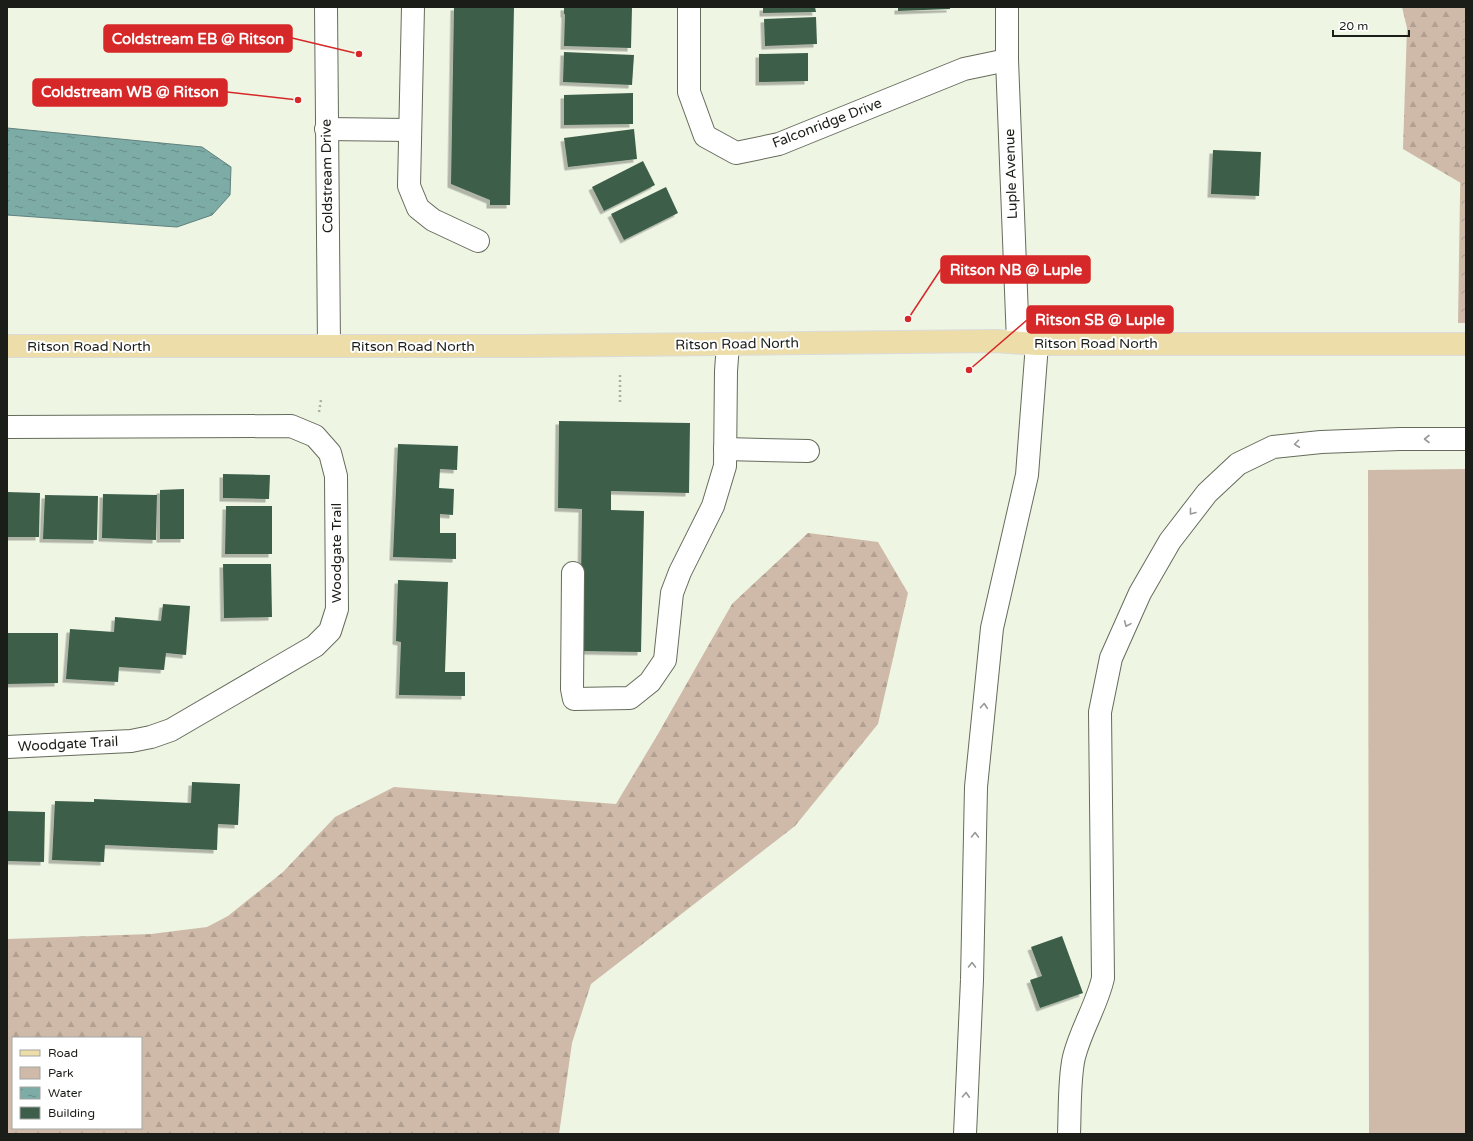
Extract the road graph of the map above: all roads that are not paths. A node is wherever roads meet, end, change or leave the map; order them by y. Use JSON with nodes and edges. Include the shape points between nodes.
{"nodes":[{"id":1,"x":326,"y":7,"type":"edge"},
{"id":2,"x":413,"y":7,"type":"edge"},
{"id":3,"x":689,"y":7,"type":"edge"},
{"id":4,"x":1007,"y":7,"type":"edge"},
{"id":5,"x":1007,"y":60,"type":"junction"},
{"id":6,"x":326,"y":129,"type":"junction"},
{"id":7,"x":409,"y":130,"type":"junction"},
{"id":8,"x":478,"y":241,"type":"dead end"},
{"id":9,"x":1028,"y":343,"type":"junction"},
{"id":10,"x":728,"y":344,"type":"junction"},
{"id":11,"x":1466,"y":344,"type":"edge"},
{"id":12,"x":7,"y":346,"type":"edge"},
{"id":13,"x":329,"y":346,"type":"junction"},
{"id":14,"x":7,"y":427,"type":"edge"},
{"id":15,"x":1466,"y":439,"type":"edge"},
{"id":16,"x":725,"y":449,"type":"junction"},
{"id":17,"x":808,"y":451,"type":"dead end"},
{"id":18,"x":573,"y":573,"type":"dead end"},
{"id":19,"x":7,"y":747,"type":"edge"},
{"id":20,"x":965,"y":1134,"type":"edge"},
{"id":21,"x":1069,"y":1134,"type":"edge"}],
"edges":[{"from":1,"to":6,"type":"street","name":"Coldstream Drive"},
{"from":2,"to":7,"type":"street"},
{"from":3,"to":5,"type":"street","name":"Falconridge Drive","via":[[688,92],[705,136],[736,153],[779,144],[964,69]]},
{"from":4,"to":5,"type":"street","name":"Luple Avenue"},
{"from":5,"to":9,"type":"street","name":"Luple Avenue"},
{"from":6,"to":7,"type":"street"},
{"from":6,"to":13,"type":"street","name":"Coldstream Drive"},
{"from":7,"to":8,"type":"street","via":[[409,186],[418,208],[433,220]]},
{"from":9,"to":10,"type":"main road","name":"Ritson Road North"},
{"from":9,"to":11,"type":"main road","name":"Ritson Road North"},
{"from":20,"to":9,"type":"street","name":"Luple Avenue","one_way":true,"via":[[978,772],[992,628],[1027,475]]},
{"from":10,"to":13,"type":"main road","name":"Ritson Road North"},
{"from":10,"to":16,"type":"street"},
{"from":12,"to":13,"type":"main road","name":"Ritson Road North"},
{"from":14,"to":19,"type":"street","name":"Woodgate Trail","via":[[291,426],[315,436],[330,453],[336,476],[337,609],[330,631],[315,646],[171,730],[131,741]]},
{"from":15,"to":21,"type":"street","one_way":true,"via":[[1321,442],[1273,447],[1238,464],[1208,493],[1170,541],[1140,593],[1111,658],[1100,712],[1102,978],[1099,994],[1082,1031],[1074,1057]]},
{"from":16,"to":17,"type":"street"},
{"from":16,"to":18,"type":"street","via":[[724,466],[713,506],[672,593],[665,660],[650,682],[630,698],[574,699]]}]}
